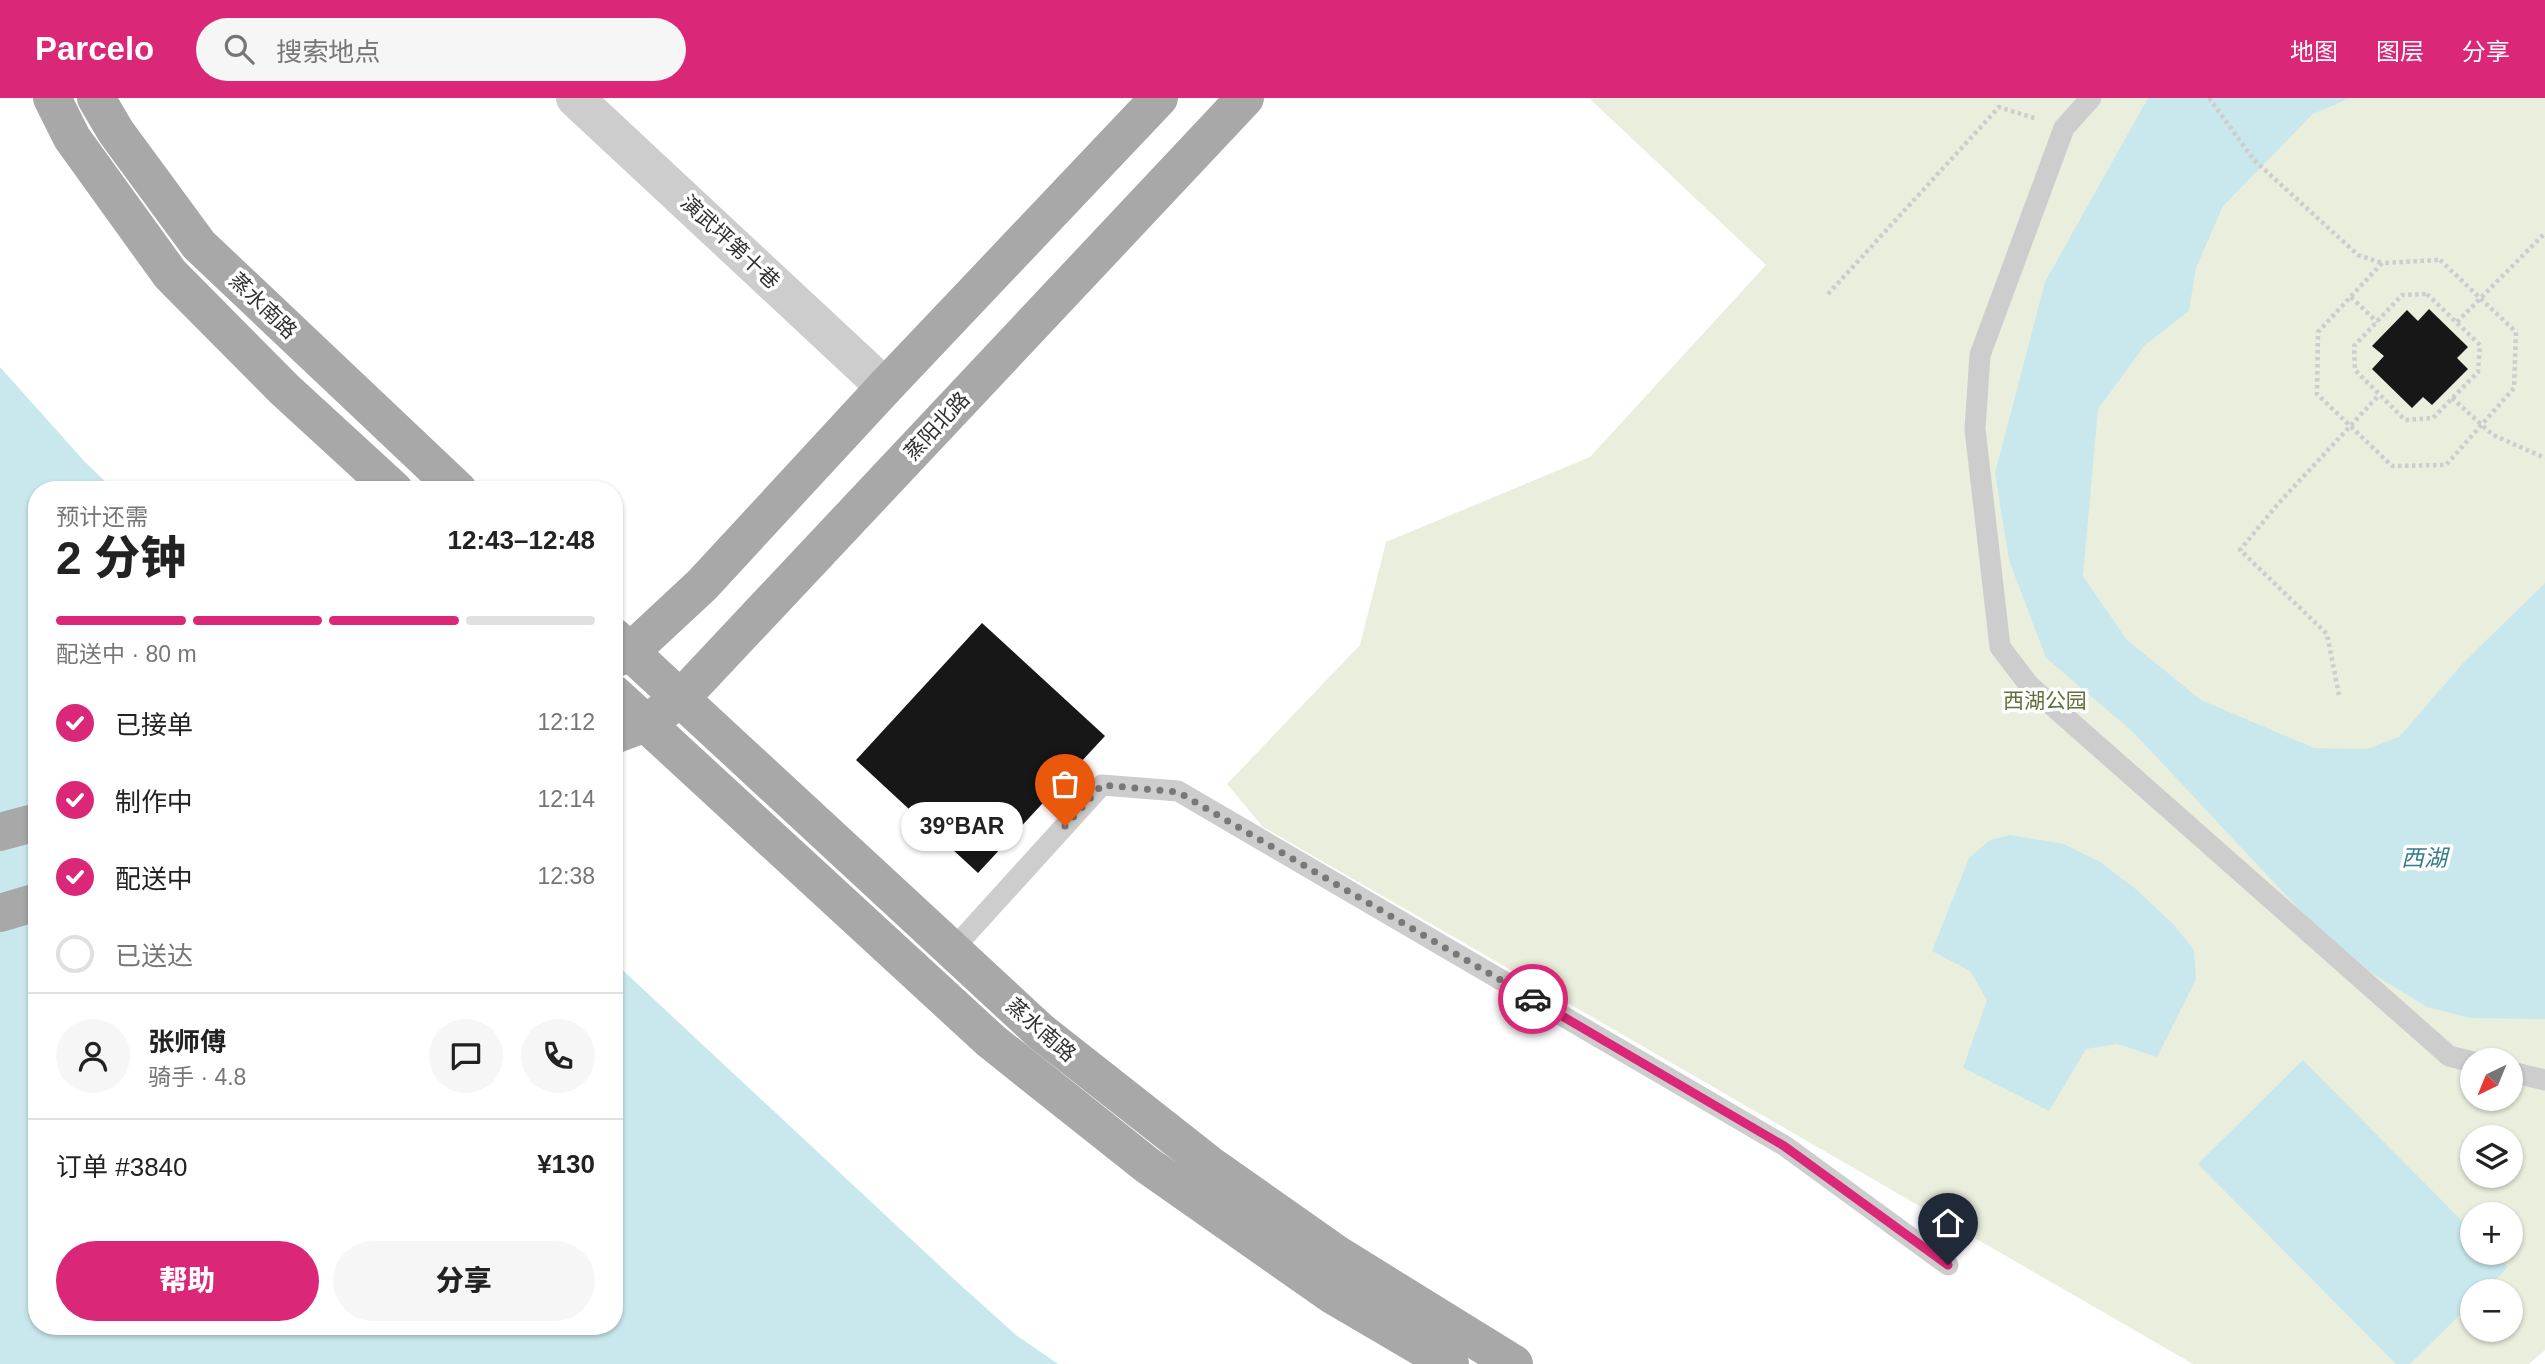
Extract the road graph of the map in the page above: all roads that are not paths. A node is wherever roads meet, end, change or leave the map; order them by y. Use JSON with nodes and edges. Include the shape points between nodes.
{"nodes":[{"id":1,"x":52,"y":98,"type":"edge"},
{"id":2,"x":96,"y":98,"type":"edge"},
{"id":3,"x":575,"y":98,"type":"edge"},
{"id":4,"x":1159,"y":98,"type":"edge"},
{"id":5,"x":1245,"y":98,"type":"edge"},
{"id":6,"x":2091,"y":98,"type":"edge"},
{"id":7,"x":885,"y":387,"type":"junction"},
{"id":8,"x":384,"y":481,"type":"edge"},
{"id":9,"x":448,"y":481,"type":"edge"},
{"id":10,"x":623,"y":646,"type":"edge"},
{"id":11,"x":623,"y":652,"type":"edge"},
{"id":12,"x":679,"y":700,"type":"junction"},
{"id":13,"x":630,"y":729,"type":"edge"},
{"id":14,"x":28,"y":824,"type":"edge"},
{"id":15,"x":0,"y":832,"type":"edge"},
{"id":16,"x":28,"y":905,"type":"edge"},
{"id":17,"x":0,"y":913,"type":"edge"},
{"id":18,"x":953,"y":949,"type":"junction"},
{"id":19,"x":2460,"y":1059,"type":"edge"},
{"id":20,"x":2524,"y":1075,"type":"edge"},
{"id":21,"x":2545,"y":1080,"type":"edge"},
{"id":22,"x":1948,"y":1265,"type":"dead end"},
{"id":23,"x":1450,"y":1364,"type":"edge"},
{"id":24,"x":1514,"y":1364,"type":"edge"}],
"edges":[{"from":1,"to":8,"type":"main road","name":"蒸水南路","via":[[72,138],[170,274]]},
{"from":2,"to":9,"type":"main road","name":"蒸水南路","via":[[199,245]]},
{"from":3,"to":7,"type":"street","name":"演武坪第十巷"},
{"from":4,"to":7,"type":"main road"},
{"from":5,"to":12,"type":"main road","name":"蒸阳北路"},
{"from":6,"to":19,"type":"lane","via":[[2064,128],[1980,355],[1975,429],[2000,648],[2029,685],[2449,1056]]},
{"from":7,"to":10,"type":"main road","via":[[702,585]]},
{"from":11,"to":12,"type":"main road","name":"蒸水南路"},
{"from":12,"to":13,"type":"main road","name":"蒸阳北路"},
{"from":12,"to":18,"type":"main road","name":"蒸水南路"},
{"from":13,"to":23,"type":"main road","name":"蒸水南路","via":[[1001,1049],[1147,1165],[1331,1294]]},
{"from":14,"to":15,"type":"main road"},
{"from":16,"to":17,"type":"main road"},
{"from":18,"to":22,"type":"lane","via":[[1102,785],[1178,792],[1784,1146]]},
{"from":18,"to":24,"type":"main road","name":"蒸水南路","via":[[1041,1032],[1210,1166],[1338,1255]]},
{"from":20,"to":21,"type":"lane"}]}
